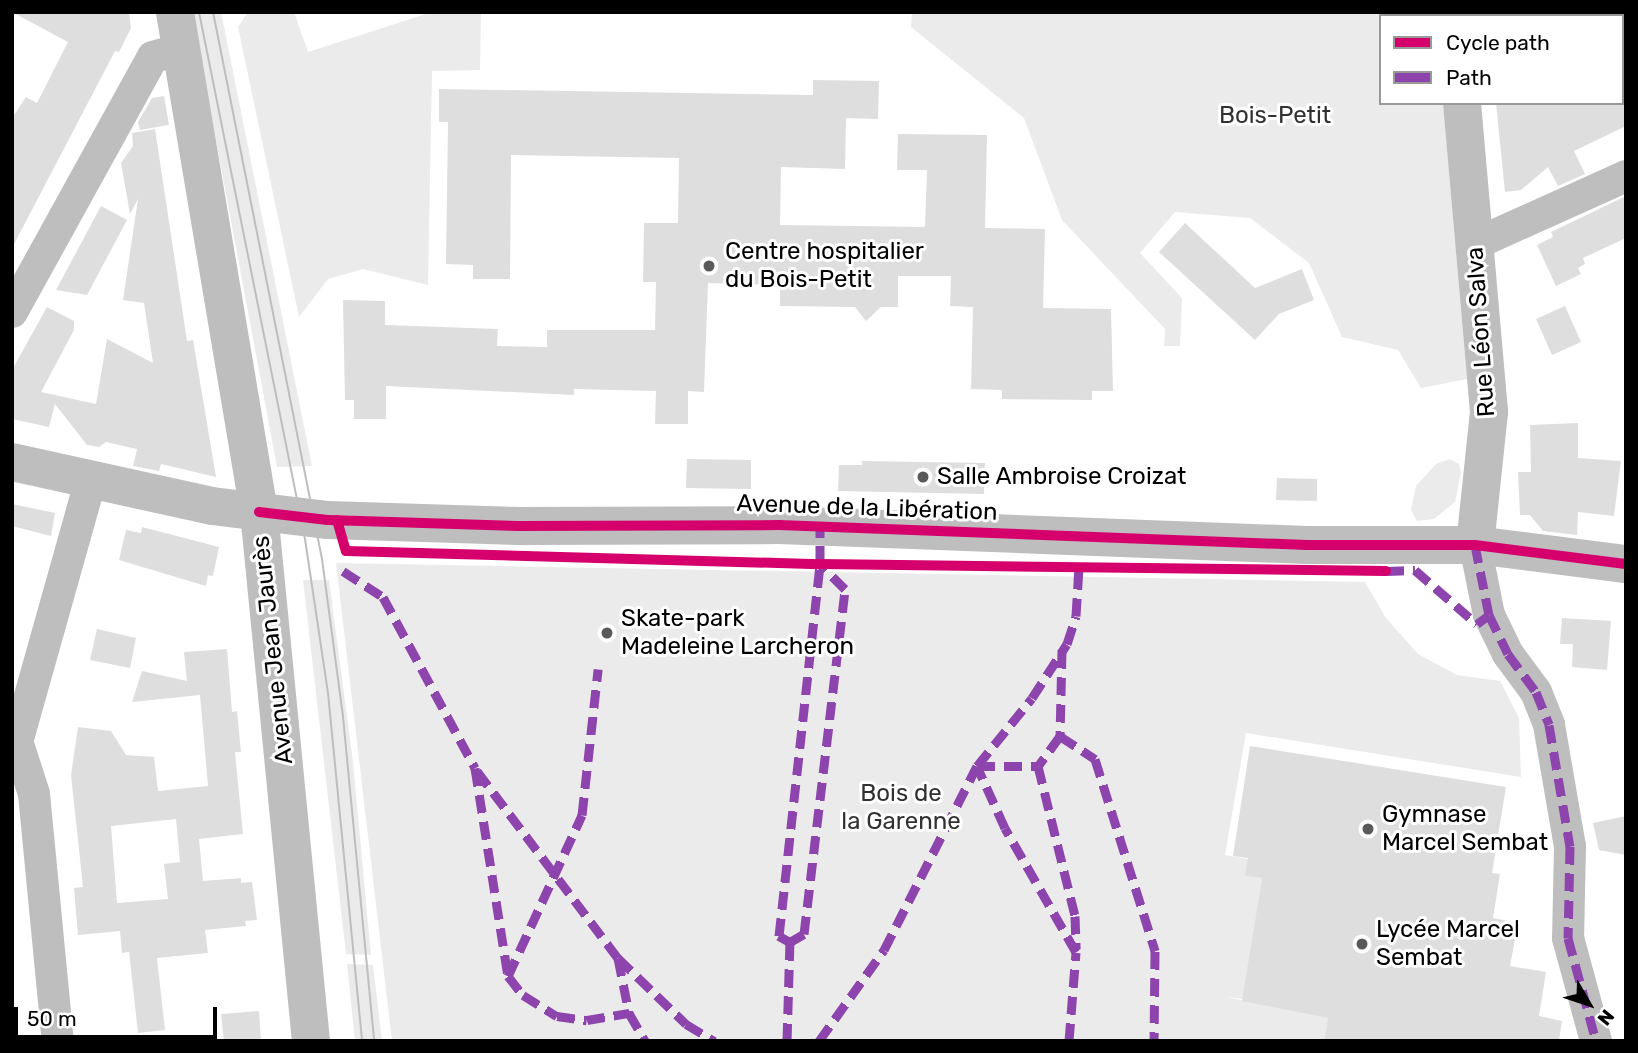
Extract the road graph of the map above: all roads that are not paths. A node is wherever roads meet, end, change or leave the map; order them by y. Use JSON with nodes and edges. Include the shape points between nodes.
{"nodes":[{"id":1,"x":175,"y":12,"type":"edge"},
{"id":2,"x":181,"y":49,"type":"junction"},
{"id":3,"x":1462,"y":105,"type":"edge"},
{"id":4,"x":1626,"y":176,"type":"edge"},
{"id":5,"x":1475,"y":244,"type":"junction"},
{"id":6,"x":12,"y":312,"type":"edge"},
{"id":7,"x":12,"y":462,"type":"edge"},
{"id":8,"x":91,"y":479,"type":"junction"},
{"id":9,"x":258,"y":512,"type":"junction"},
{"id":10,"x":1475,"y":545,"type":"junction"},
{"id":11,"x":1626,"y":564,"type":"edge"},
{"id":12,"x":15,"y":753,"type":"edge"},
{"id":13,"x":58,"y":1041,"type":"edge"},
{"id":14,"x":311,"y":1041,"type":"edge"},
{"id":15,"x":1596,"y":1041,"type":"edge"}],
"edges":[{"from":1,"to":2,"type":"street","name":"Avenue Jean Jaurès"},
{"from":2,"to":6,"type":"street","via":[[153,57]]},
{"from":2,"to":9,"type":"street","name":"Avenue Jean Jaurès"},
{"from":3,"to":5,"type":"street","name":"Rue Léon Salva"},
{"from":4,"to":5,"type":"street"},
{"from":5,"to":10,"type":"street","name":"Rue Léon Salva","via":[[1489,412]]},
{"from":7,"to":8,"type":"street","name":"Avenue de la Libération"},
{"from":8,"to":9,"type":"street","name":"Avenue de la Libération"},
{"from":8,"to":12,"type":"street"},
{"from":9,"to":10,"type":"street","name":"Avenue de la Libération","via":[[328,520],[492,525],[779,525],[1328,545]]},
{"from":9,"to":14,"type":"street","name":"Avenue Jean Jaurès"},
{"from":10,"to":11,"type":"street","name":"Avenue de la Libération"},
{"from":10,"to":15,"type":"street","name":"Rue Léon Salva","via":[[1489,615],[1508,654],[1536,692],[1549,725],[1570,846],[1568,938]]},
{"from":12,"to":13,"type":"street","via":[[34,794]]}]}
